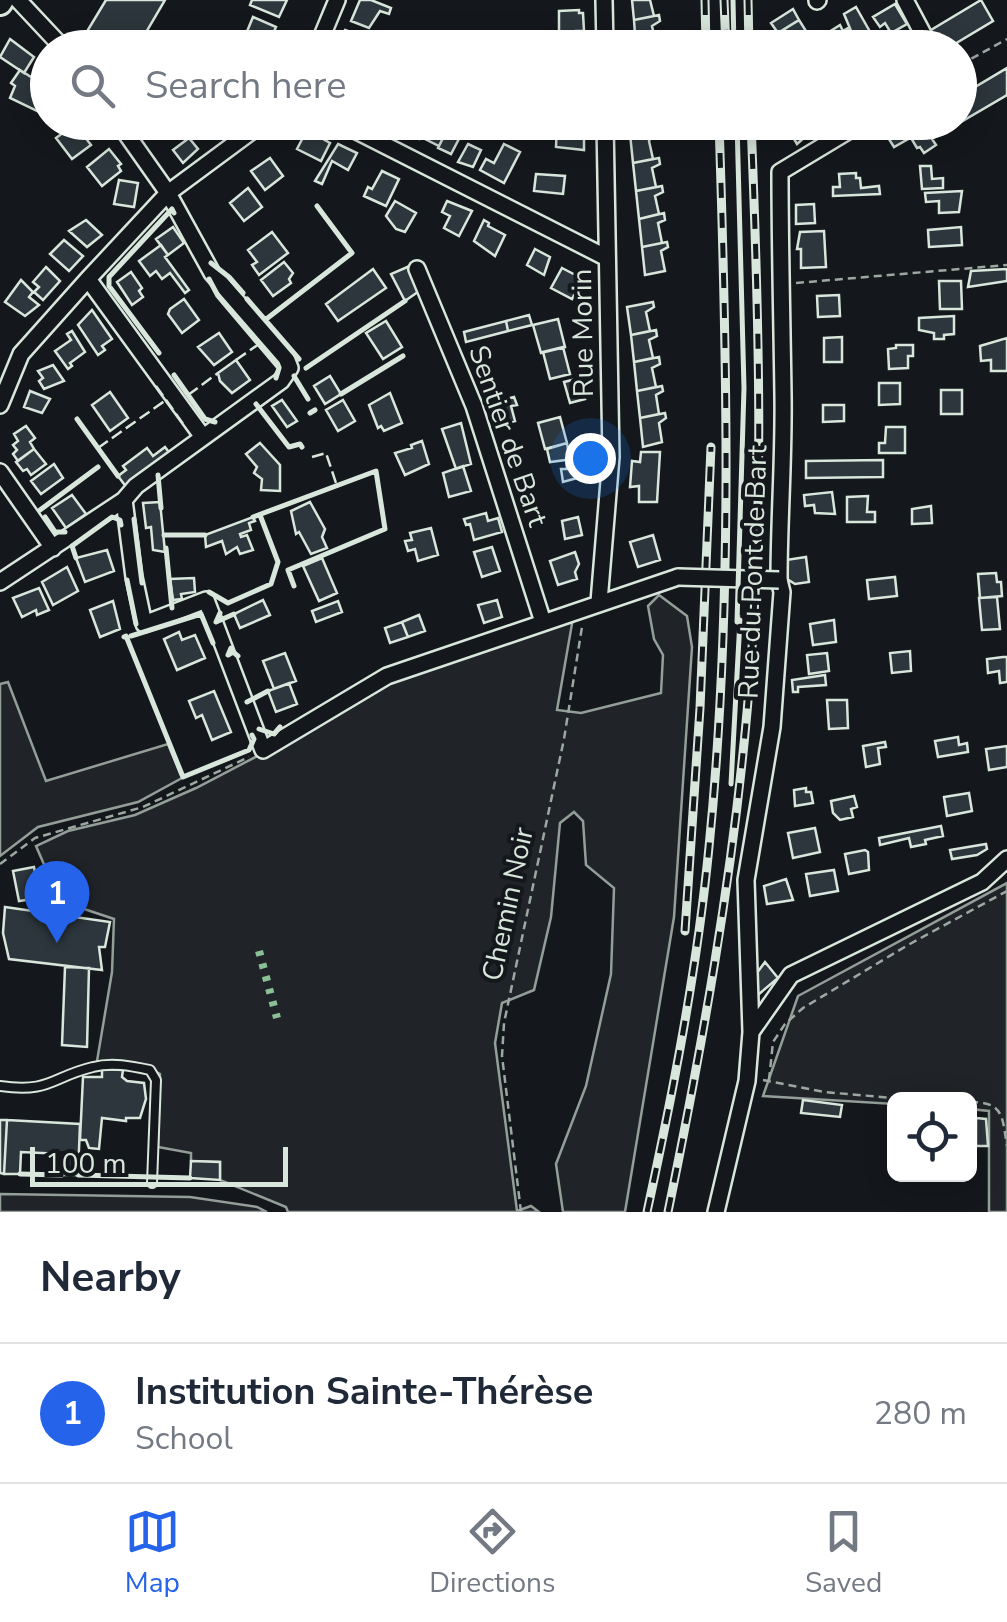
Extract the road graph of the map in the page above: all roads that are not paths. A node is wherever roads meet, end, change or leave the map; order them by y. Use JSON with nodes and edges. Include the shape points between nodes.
{"nodes":[{"id":1,"x":18,"y":0,"type":"edge"},
{"id":2,"x":336,"y":0,"type":"edge"},
{"id":3,"x":604,"y":0,"type":"edge"},
{"id":4,"x":904,"y":0,"type":"edge"},
{"id":5,"x":46,"y":30,"type":"edge"},
{"id":6,"x":324,"y":30,"type":"edge"},
{"id":7,"x":604,"y":30,"type":"edge"},
{"id":8,"x":921,"y":30,"type":"edge"},
{"id":9,"x":131,"y":140,"type":"edge"},
{"id":10,"x":240,"y":140,"type":"edge"},
{"id":11,"x":374,"y":140,"type":"edge"},
{"id":12,"x":605,"y":140,"type":"edge"},
{"id":13,"x":833,"y":140,"type":"edge"},
{"id":14,"x":168,"y":193,"type":"junction"},
{"id":15,"x":607,"y":258,"type":"junction"},
{"id":16,"x":418,"y":269,"type":"dead end"},
{"id":17,"x":88,"y":279,"type":"junction"},
{"id":18,"x":0,"y":406,"type":"edge"},
{"id":19,"x":203,"y":437,"type":"junction"},
{"id":20,"x":0,"y":472,"type":"edge"},
{"id":21,"x":124,"y":500,"type":"junction"},
{"id":22,"x":53,"y":548,"type":"junction"},
{"id":23,"x":779,"y":580,"type":"junction"},
{"id":24,"x":0,"y":582,"type":"edge"},
{"id":25,"x":592,"y":604,"type":"junction"},
{"id":26,"x":543,"y":622,"type":"junction"},
{"id":27,"x":1007,"y":859,"type":"edge"},
{"id":28,"x":751,"y":1032,"type":"junction"},
{"id":29,"x":0,"y":1086,"type":"edge"},
{"id":30,"x":152,"y":1183,"type":"dead end"},
{"id":31,"x":716,"y":1212,"type":"edge"}],
"edges":[{"from":1,"to":5,"type":"street"},
{"from":2,"to":6,"type":"street"},
{"from":3,"to":7,"type":"street"},
{"from":4,"to":8,"type":"street"},
{"from":9,"to":14,"type":"street"},
{"from":10,"to":14,"type":"street"},
{"from":11,"to":15,"type":"street"},
{"from":12,"to":15,"type":"street","name":"Rue Morin"},
{"from":13,"to":23,"type":"street","name":"Rue du Pont de Bart","via":[[780,172]]},
{"from":14,"to":17,"type":"street"},
{"from":14,"to":19,"type":"street","via":[[212,274],[290,368]]},
{"from":15,"to":25,"type":"street","name":"Rue Morin","via":[[610,456]]},
{"from":16,"to":26,"type":"street","name":"Sentier de Bart","via":[[474,406]]},
{"from":17,"to":18,"type":"street","via":[[21,354]]},
{"from":17,"to":19,"type":"street"},
{"from":19,"to":21,"type":"street"},
{"from":20,"to":22,"type":"street"},
{"from":21,"to":22,"type":"street"},
{"from":21,"to":26,"type":"street","via":[[144,624],[206,600],[262,750],[386,676]]},
{"from":22,"to":24,"type":"street"},
{"from":23,"to":25,"type":"street","bridge":true,"via":[[678,577]]},
{"from":23,"to":28,"type":"street","name":"Rue du Pont de Bart","via":[[772,727],[746,880]]},
{"from":25,"to":26,"type":"street"},
{"from":27,"to":28,"type":"street","via":[[982,882],[791,975]]},
{"from":28,"to":31,"type":"street","name":"Rue du Pont de Bart","via":[[747,1080]]},
{"from":29,"to":30,"type":"lane","via":[[39,1088],[94,1066],[150,1070],[156,1080]]}]}
